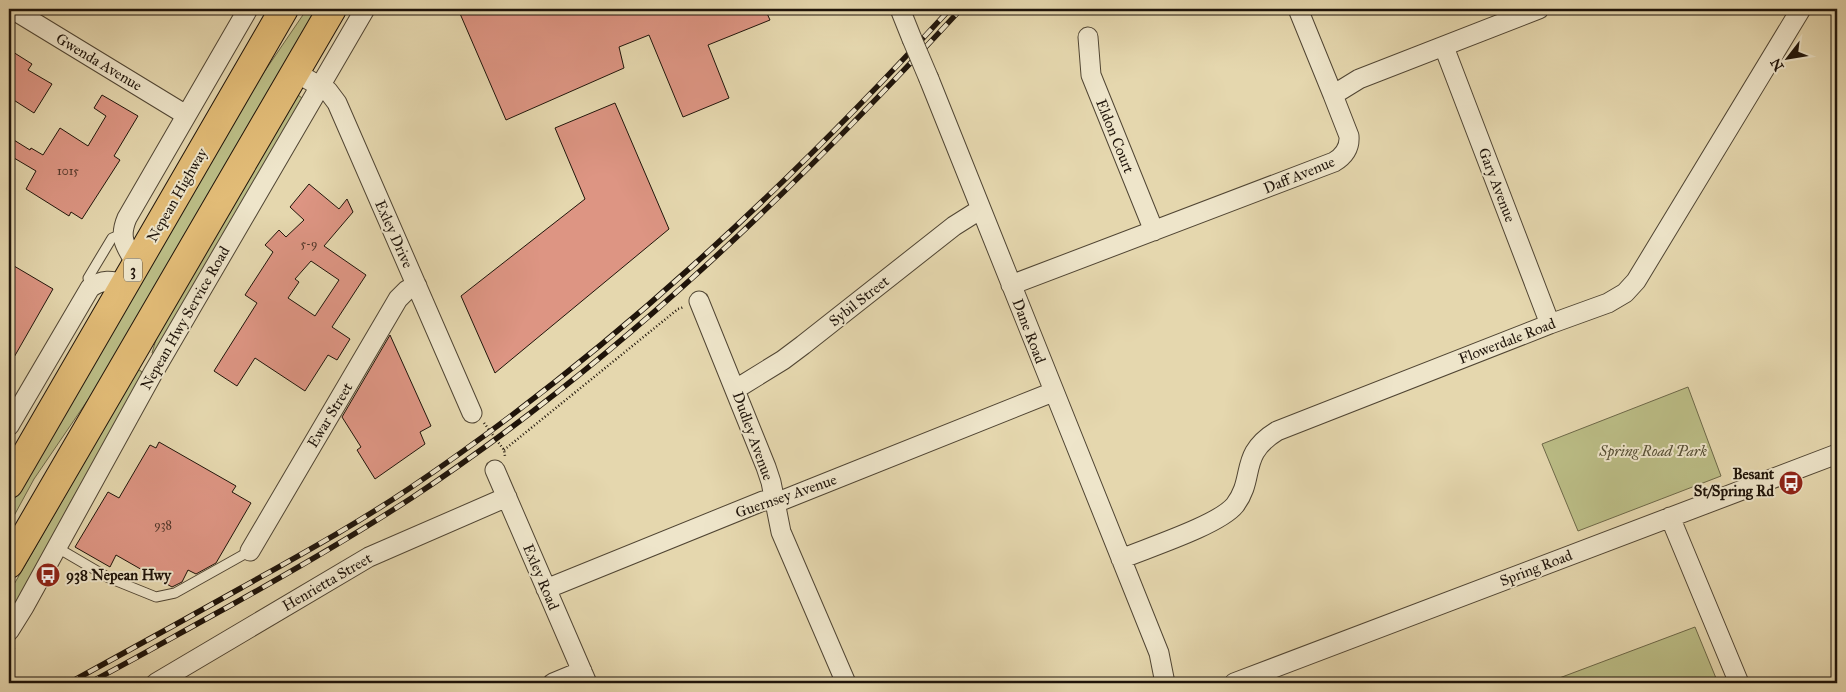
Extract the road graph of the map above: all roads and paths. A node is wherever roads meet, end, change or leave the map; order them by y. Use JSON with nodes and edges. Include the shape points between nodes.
{"nodes":[{"id":1,"x":12,"y":9,"type":"edge"},
{"id":2,"x":248,"y":9,"type":"edge"},
{"id":3,"x":284,"y":9,"type":"edge"},
{"id":4,"x":332,"y":9,"type":"edge"},
{"id":5,"x":365,"y":9,"type":"edge"},
{"id":6,"x":900,"y":9,"type":"edge"},
{"id":7,"x":1298,"y":9,"type":"edge"},
{"id":8,"x":1539,"y":9,"type":"edge"},
{"id":9,"x":1801,"y":9,"type":"edge"},
{"id":10,"x":1088,"y":37,"type":"dead end"},
{"id":11,"x":1444,"y":46,"type":"junction"},
{"id":12,"x":295,"y":72,"type":"junction"},
{"id":13,"x":320,"y":86,"type":"junction"},
{"id":14,"x":1333,"y":95,"type":"junction"},
{"id":15,"x":186,"y":115,"type":"junction"},
{"id":16,"x":980,"y":209,"type":"junction"},
{"id":17,"x":1154,"y":231,"type":"junction"},
{"id":18,"x":122,"y":234,"type":"junction"},
{"id":19,"x":131,"y":275,"type":"junction"},
{"id":20,"x":1011,"y":285,"type":"junction"},
{"id":21,"x":417,"y":286,"type":"junction"},
{"id":22,"x":90,"y":288,"type":"junction"},
{"id":23,"x":699,"y":301,"type":"joint"},
{"id":24,"x":1550,"y":324,"type":"junction"},
{"id":25,"x":138,"y":342,"type":"junction"},
{"id":26,"x":153,"y":373,"type":"junction"},
{"id":27,"x":736,"y":389,"type":"junction"},
{"id":28,"x":1053,"y":392,"type":"junction"},
{"id":29,"x":472,"y":413,"type":"joint"},
{"id":30,"x":9,"y":426,"type":"edge"},
{"id":31,"x":504,"y":450,"type":"junction"},
{"id":32,"x":1837,"y":454,"type":"edge"},
{"id":33,"x":495,"y":470,"type":"joint"},
{"id":34,"x":9,"y":484,"type":"edge"},
{"id":35,"x":507,"y":497,"type":"junction"},
{"id":36,"x":773,"y":501,"type":"junction"},
{"id":37,"x":1670,"y":517,"type":"junction"},
{"id":38,"x":56,"y":546,"type":"junction"},
{"id":39,"x":250,"y":551,"type":"joint"},
{"id":40,"x":1121,"y":559,"type":"junction"},
{"id":41,"x":9,"y":564,"type":"edge"},
{"id":42,"x":546,"y":589,"type":"junction"},
{"id":43,"x":9,"y":631,"type":"edge"},
{"id":44,"x":1159,"y":653,"type":"junction"},
{"id":45,"x":584,"y":677,"type":"edge"},
{"id":46,"x":156,"y":683,"type":"edge"},
{"id":47,"x":553,"y":683,"type":"edge"},
{"id":48,"x":846,"y":683,"type":"edge"},
{"id":49,"x":1165,"y":683,"type":"edge"},
{"id":50,"x":1178,"y":683,"type":"edge"},
{"id":51,"x":1234,"y":683,"type":"edge"},
{"id":52,"x":1739,"y":683,"type":"edge"}],
"edges":[{"from":1,"to":15,"type":"street","name":"Gwenda Avenue"},
{"from":2,"to":15,"type":"street"},
{"from":3,"to":19,"type":"highway","name":"Nepean Highway","number":"3"},
{"from":4,"to":12,"type":"highway"},
{"from":5,"to":13,"type":"street","name":"Nepean Hwy Service Road"},
{"from":6,"to":16,"type":"street","name":"Dane Road","bridge":true},
{"from":7,"to":14,"type":"street","name":"Daff Avenue"},
{"from":8,"to":11,"type":"street"},
{"from":9,"to":24,"type":"street","name":"Flowerdale Road","via":[[1636,281],[1625,293],[1608,303]]},
{"from":10,"to":17,"type":"street","name":"Eldon Court","via":[[1090,75]]},
{"from":11,"to":14,"type":"street","via":[[1359,79]]},
{"from":11,"to":24,"type":"street","name":"Gary Avenue"},
{"from":12,"to":13,"type":"street","name":"Exley Drive"},
{"from":12,"to":25,"type":"highway"},
{"from":13,"to":21,"type":"street","name":"Exley Drive","via":[[337,103]]},
{"from":13,"to":26,"type":"street","name":"Nepean Hwy Service Road"},
{"from":14,"to":17,"type":"street","name":"Daff Avenue","via":[[1349,136],[1347,148],[1339,159]]},
{"from":15,"to":18,"type":"street","via":[[127,218]]},
{"from":16,"to":20,"type":"street","name":"Dane Road"},
{"from":16,"to":27,"type":"street","name":"Sybil Street","via":[[783,360]]},
{"from":17,"to":20,"type":"street","name":"Daff Avenue"},
{"from":18,"to":19,"type":"street"},
{"from":18,"to":22,"type":"lane","via":[[112,238],[88,278]]},
{"from":19,"to":22,"type":"street","via":[[100,282]]},
{"from":19,"to":34,"type":"highway","name":"Nepean Highway","number":"3"},
{"from":20,"to":28,"type":"street","name":"Dane Road"},
{"from":21,"to":29,"type":"street","name":"Exley Drive"},
{"from":21,"to":39,"type":"street","name":"Ewar Street","via":[[398,299]]},
{"from":22,"to":30,"type":"street"},
{"from":23,"to":27,"type":"street","name":"Dudley Avenue"},
{"from":23,"to":31,"type":"path","via":[[678,309]]},
{"from":24,"to":40,"type":"street","name":"Flowerdale Road","via":[[1277,431],[1265,439],[1253,454],[1239,498],[1228,511],[1202,526]]},
{"from":25,"to":26,"type":"street"},
{"from":25,"to":41,"type":"highway"},
{"from":26,"to":38,"type":"street","name":"Nepean Hwy Service Road"},
{"from":27,"to":36,"type":"street","name":"Dudley Avenue","via":[[771,482]]},
{"from":28,"to":36,"type":"street","name":"Guernsey Avenue","via":[[783,500]]},
{"from":28,"to":40,"type":"street","name":"Dane Road"},
{"from":29,"to":31,"type":"path","via":[[477,414]]},
{"from":31,"to":33,"type":"path","via":[[505,455]]},
{"from":32,"to":37,"type":"street","name":"Spring Road"},
{"from":33,"to":35,"type":"street","name":"Exley Road"},
{"from":35,"to":42,"type":"street","name":"Exley Road"},
{"from":35,"to":46,"type":"street","name":"Henrietta Street","via":[[369,557]]},
{"from":36,"to":42,"type":"street","name":"Guernsey Avenue","via":[[763,502]]},
{"from":36,"to":48,"type":"street","name":"Dudley Avenue","via":[[781,532]]},
{"from":37,"to":51,"type":"street","name":"Spring Road"},
{"from":37,"to":52,"type":"street"},
{"from":38,"to":39,"type":"lane","via":[[109,578],[156,597],[175,593]]},
{"from":38,"to":43,"type":"street","name":"Nepean Hwy Service Road"},
{"from":40,"to":44,"type":"street","name":"Dane Road"},
{"from":42,"to":45,"type":"street","name":"Exley Road"},
{"from":44,"to":49,"type":"street","name":"Dane Road"},
{"from":44,"to":50,"type":"street","name":"Dane Road"},
{"from":45,"to":47,"type":"street"}]}
